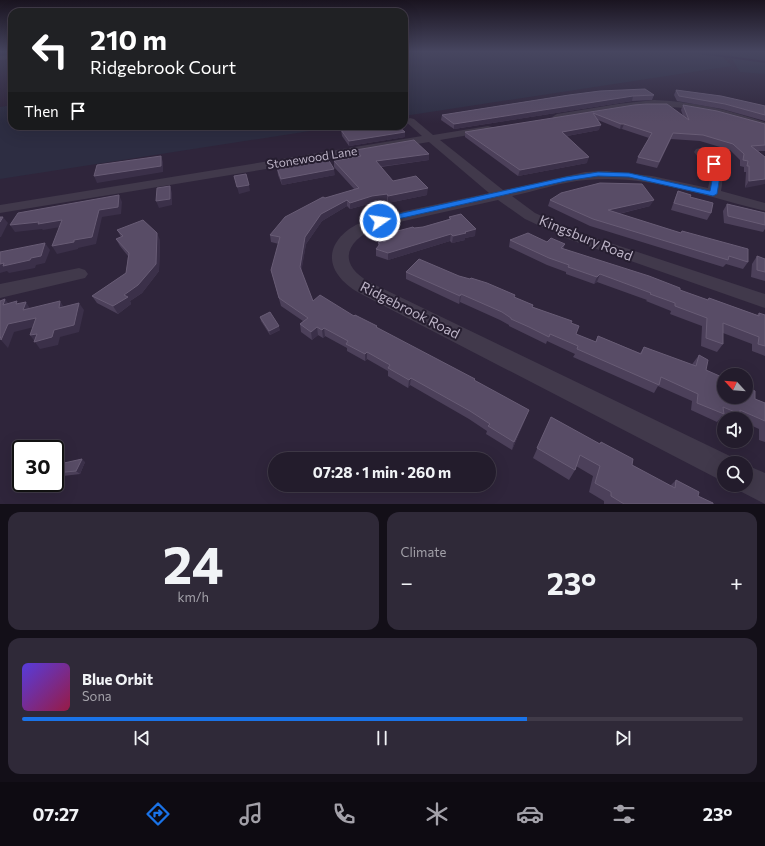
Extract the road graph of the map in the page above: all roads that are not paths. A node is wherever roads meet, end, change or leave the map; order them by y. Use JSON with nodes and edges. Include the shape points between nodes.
{"nodes":[{"id":1,"x":545,"y":119,"type":"edge"},
{"id":2,"x":410,"y":121,"type":"dead end"},
{"id":3,"x":765,"y":126,"type":"edge"},
{"id":4,"x":499,"y":127,"type":"edge"},
{"id":5,"x":431,"y":138,"type":"junction"},
{"id":6,"x":700,"y":152,"type":"dead end"},
{"id":7,"x":499,"y":194,"type":"junction"},
{"id":8,"x":713,"y":194,"type":"junction"},
{"id":9,"x":765,"y":207,"type":"edge"},
{"id":10,"x":0,"y":209,"type":"edge"},
{"id":11,"x":80,"y":274,"type":"dead end"},
{"id":12,"x":0,"y":291,"type":"edge"},
{"id":13,"x":765,"y":301,"type":"edge"},
{"id":14,"x":717,"y":464,"type":"edge"},
{"id":15,"x":753,"y":483,"type":"edge"},
{"id":16,"x":765,"y":489,"type":"edge"}],
"edges":[{"from":1,"to":3,"type":"street","via":[[660,103],[712,110]]},
{"from":2,"to":5,"type":"street","name":"Kingsbury Road"},
{"from":4,"to":5,"type":"street","name":"Stonewood Lane"},
{"from":5,"to":7,"type":"street","name":"Kingsbury Road"},
{"from":5,"to":10,"type":"street","name":"Stonewood Lane"},
{"from":6,"to":8,"type":"street","via":[[718,170]]},
{"from":7,"to":8,"type":"street","name":"Ridgebrook Road","via":[[585,176],[612,174],[649,178]]},
{"from":7,"to":13,"type":"street","name":"Kingsbury Road","via":[[530,216],[574,236]]},
{"from":7,"to":14,"type":"street","name":"Ridgebrook Road","via":[[389,218],[361,227],[345,241],[340,250],[340,260],[354,281]]},
{"from":8,"to":9,"type":"street","name":"Ridgebrook Road"},
{"from":11,"to":12,"type":"street"},
{"from":15,"to":16,"type":"street"}]}
